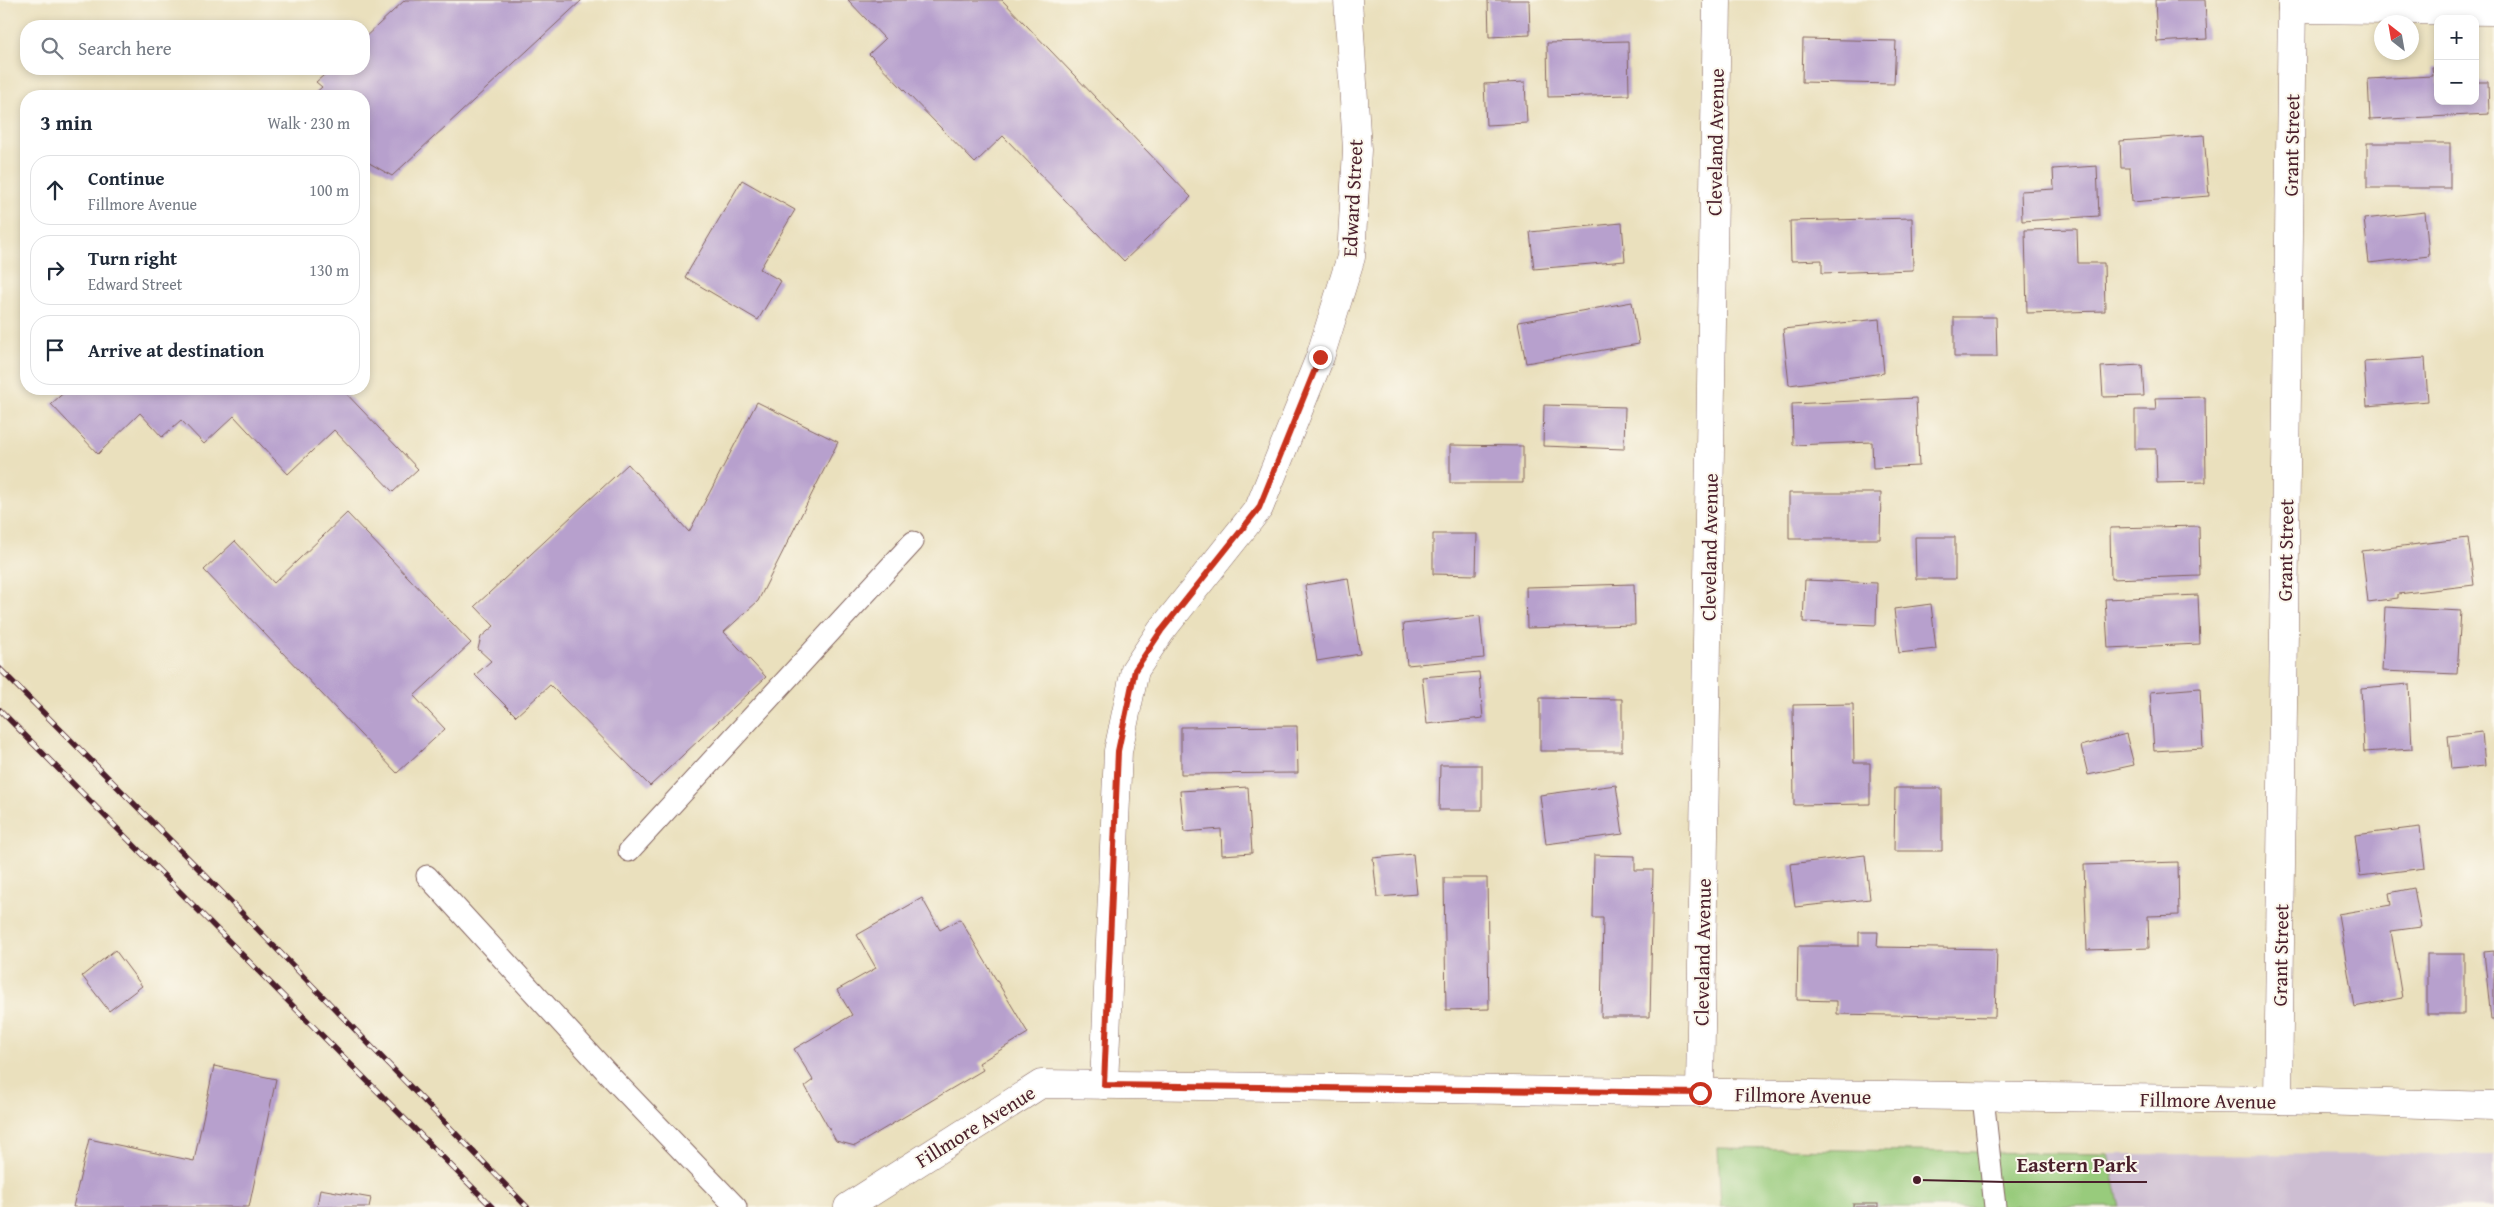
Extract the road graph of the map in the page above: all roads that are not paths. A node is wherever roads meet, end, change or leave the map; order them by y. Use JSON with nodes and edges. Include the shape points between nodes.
{"nodes":[{"id":1,"x":1348,"y":0,"type":"edge"},
{"id":2,"x":1717,"y":0,"type":"edge"},
{"id":3,"x":2292,"y":4,"type":"edge"},
{"id":4,"x":2494,"y":11,"type":"edge"},
{"id":5,"x":913,"y":542,"type":"dead end"},
{"id":6,"x":629,"y":851,"type":"dead end"},
{"id":7,"x":428,"y":876,"type":"dead end"},
{"id":8,"x":1104,"y":1085,"type":"junction"},
{"id":9,"x":1700,"y":1093,"type":"junction"},
{"id":10,"x":1983,"y":1097,"type":"junction"},
{"id":11,"x":2278,"y":1100,"type":"junction"},
{"id":12,"x":2494,"y":1106,"type":"edge"},
{"id":13,"x":736,"y":1207,"type":"edge"},
{"id":14,"x":848,"y":1207,"type":"edge"},
{"id":15,"x":1995,"y":1207,"type":"edge"}],
"edges":[{"from":1,"to":8,"type":"street","name":"Edward Street","via":[[1357,150],[1351,257],[1320,357],[1259,508],[1161,631],[1135,670],[1118,751]]},
{"from":2,"to":9,"type":"street","name":"Cleveland Avenue"},
{"from":3,"to":4,"type":"street"},
{"from":3,"to":11,"type":"street","name":"Grant Street"},
{"from":5,"to":6,"type":"lane"},
{"from":7,"to":13,"type":"lane"},
{"from":8,"to":9,"type":"street","name":"Fillmore Avenue"},
{"from":8,"to":14,"type":"street","name":"Fillmore Avenue","via":[[1041,1084]]},
{"from":9,"to":10,"type":"street","name":"Fillmore Avenue"},
{"from":10,"to":11,"type":"street","name":"Fillmore Avenue"},
{"from":10,"to":15,"type":"lane"},
{"from":11,"to":12,"type":"street","name":"Fillmore Avenue"}]}
